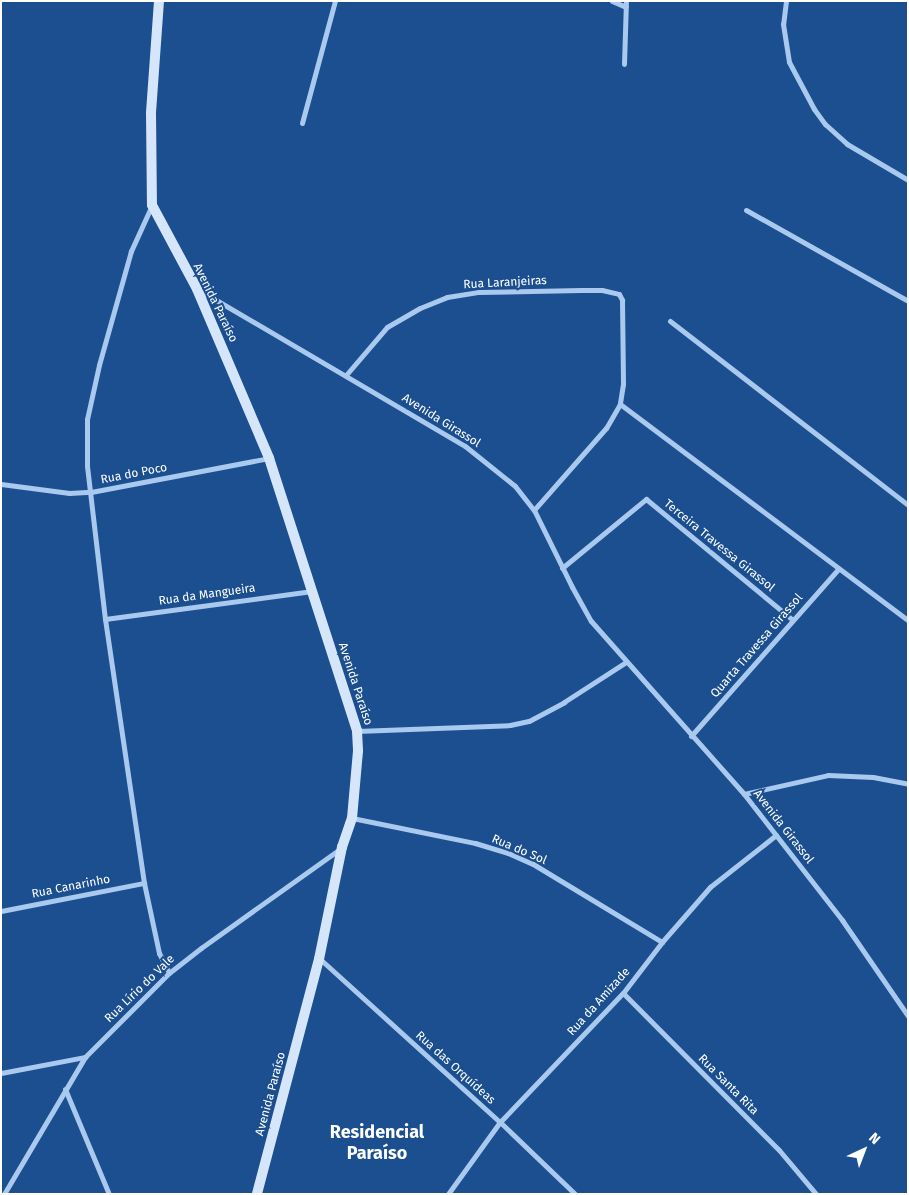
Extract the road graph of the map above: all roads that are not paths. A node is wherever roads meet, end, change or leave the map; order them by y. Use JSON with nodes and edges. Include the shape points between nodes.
{"nodes":[{"id":1,"x":159,"y":1,"type":"edge"},
{"id":2,"x":335,"y":1,"type":"edge"},
{"id":3,"x":612,"y":1,"type":"edge"},
{"id":4,"x":786,"y":1,"type":"edge"},
{"id":5,"x":626,"y":4,"type":"edge"},
{"id":6,"x":624,"y":64,"type":"dead end"},
{"id":7,"x":302,"y":123,"type":"dead end"},
{"id":8,"x":908,"y":180,"type":"edge"},
{"id":9,"x":152,"y":206,"type":"junction"},
{"id":10,"x":746,"y":210,"type":"dead end"},
{"id":11,"x":197,"y":289,"type":"junction"},
{"id":12,"x":908,"y":301,"type":"edge"},
{"id":13,"x":670,"y":321,"type":"dead end"},
{"id":14,"x":346,"y":375,"type":"junction"},
{"id":15,"x":620,"y":404,"type":"junction"},
{"id":16,"x":269,"y":458,"type":"junction"},
{"id":17,"x":1,"y":484,"type":"edge"},
{"id":18,"x":91,"y":492,"type":"junction"},
{"id":19,"x":908,"y":504,"type":"edge"},
{"id":20,"x":534,"y":510,"type":"junction"},
{"id":21,"x":562,"y":568,"type":"junction"},
{"id":22,"x":838,"y":569,"type":"junction"},
{"id":23,"x":312,"y":592,"type":"junction"},
{"id":24,"x":105,"y":619,"type":"junction"},
{"id":25,"x":794,"y":620,"type":"junction"},
{"id":26,"x":908,"y":620,"type":"edge"},
{"id":27,"x":626,"y":662,"type":"junction"},
{"id":28,"x":358,"y":731,"type":"junction"},
{"id":29,"x":691,"y":736,"type":"junction"},
{"id":30,"x":908,"y":784,"type":"edge"},
{"id":31,"x":744,"y":794,"type":"junction"},
{"id":32,"x":352,"y":818,"type":"junction"},
{"id":33,"x":776,"y":835,"type":"junction"},
{"id":34,"x":342,"y":847,"type":"junction"},
{"id":35,"x":144,"y":883,"type":"junction"},
{"id":36,"x":1,"y":910,"type":"edge"},
{"id":37,"x":662,"y":942,"type":"junction"},
{"id":38,"x":319,"y":959,"type":"junction"},
{"id":39,"x":169,"y":974,"type":"junction"},
{"id":40,"x":623,"y":993,"type":"junction"},
{"id":41,"x":908,"y":1016,"type":"edge"},
{"id":42,"x":85,"y":1057,"type":"junction"},
{"id":43,"x":1,"y":1073,"type":"edge"},
{"id":44,"x":65,"y":1089,"type":"junction"},
{"id":45,"x":500,"y":1122,"type":"junction"},
{"id":46,"x":4,"y":1194,"type":"edge"},
{"id":47,"x":109,"y":1194,"type":"edge"},
{"id":48,"x":257,"y":1194,"type":"edge"},
{"id":49,"x":448,"y":1194,"type":"edge"},
{"id":50,"x":575,"y":1194,"type":"edge"},
{"id":51,"x":816,"y":1194,"type":"edge"}],
"edges":[{"from":1,"to":9,"type":"street","name":"Avenida Paraíso","via":[[151,113]]},
{"from":2,"to":7,"type":"street"},
{"from":3,"to":5,"type":"street"},
{"from":4,"to":8,"type":"street","via":[[784,24],[789,62],[814,109],[847,144]]},
{"from":5,"to":6,"type":"street"},
{"from":9,"to":11,"type":"street","name":"Avenida Paraíso"},
{"from":9,"to":18,"type":"street","name":"Avenida Paraíso","via":[[131,251],[87,419],[87,466]]},
{"from":10,"to":12,"type":"street"},
{"from":11,"to":14,"type":"street","name":"Avenida Girassol"},
{"from":11,"to":16,"type":"street","name":"Avenida Paraíso"},
{"from":13,"to":19,"type":"street"},
{"from":14,"to":15,"type":"street","name":"Rua Laranjeiras","via":[[387,327],[447,297],[478,292],[602,290],[619,294],[622,300],[624,384]]},
{"from":14,"to":20,"type":"street","name":"Avenida Girassol","via":[[465,446],[515,486]]},
{"from":15,"to":20,"type":"street","via":[[606,428]]},
{"from":15,"to":22,"type":"street"},
{"from":16,"to":18,"type":"street","name":"Rua do Poco"},
{"from":16,"to":23,"type":"street","name":"Avenida Paraíso"},
{"from":17,"to":18,"type":"street","name":"Rua do Poco","via":[[69,493]]},
{"from":18,"to":24,"type":"street","name":"Avenida Paraíso"},
{"from":20,"to":21,"type":"street","name":"Avenida Girassol"},
{"from":21,"to":25,"type":"street","name":"Terceira Travessa Girassol","via":[[646,499]]},
{"from":21,"to":27,"type":"street","name":"Avenida Girassol","via":[[591,621]]},
{"from":22,"to":25,"type":"street","name":"Quarta Travessa Girassol"},
{"from":22,"to":26,"type":"street"},
{"from":23,"to":24,"type":"street","name":"Rua da Mangueira"},
{"from":23,"to":28,"type":"street","name":"Avenida Paraíso"},
{"from":24,"to":35,"type":"street","name":"Avenida Paraíso"},
{"from":25,"to":29,"type":"street","name":"Quarta Travessa Girassol"},
{"from":27,"to":28,"type":"street","via":[[529,721],[510,725]]},
{"from":27,"to":29,"type":"street","name":"Avenida Girassol"},
{"from":28,"to":32,"type":"street","name":"Avenida Paraíso"},
{"from":29,"to":31,"type":"street","name":"Avenida Girassol"},
{"from":30,"to":31,"type":"street","via":[[874,777],[828,775]]},
{"from":31,"to":33,"type":"street","name":"Avenida Girassol"},
{"from":32,"to":34,"type":"street","name":"Avenida Paraíso"},
{"from":32,"to":37,"type":"street","name":"Rua do Sol","via":[[475,843],[508,853],[533,864]]},
{"from":33,"to":37,"type":"street","name":"Rua da Amizade","via":[[710,887]]},
{"from":33,"to":41,"type":"street","name":"Avenida Girassol","via":[[842,920]]},
{"from":34,"to":38,"type":"street","name":"Avenida Paraíso"},
{"from":34,"to":39,"type":"street","name":"Rua Lírio do Vale"},
{"from":35,"to":36,"type":"street","name":"Rua Canarinho"},
{"from":35,"to":39,"type":"street","name":"Avenida Paraíso","via":[[159,953]]},
{"from":37,"to":40,"type":"street","name":"Rua da Amizade"},
{"from":38,"to":45,"type":"street","name":"Rua das Orquídeas"},
{"from":38,"to":48,"type":"street","name":"Avenida Paraíso"},
{"from":39,"to":42,"type":"street","name":"Rua Lírio do Vale"},
{"from":40,"to":45,"type":"street","name":"Rua da Amizade"},
{"from":40,"to":51,"type":"street","name":"Rua Santa Rita","via":[[779,1150]]},
{"from":42,"to":43,"type":"street"},
{"from":42,"to":44,"type":"street","name":"Rua Lírio do Vale"},
{"from":44,"to":46,"type":"street","name":"Rua Lírio do Vale"},
{"from":44,"to":47,"type":"street"},
{"from":45,"to":49,"type":"street","name":"Rua da Amizade"},
{"from":45,"to":50,"type":"street","name":"Rua das Orquídeas"}]}
